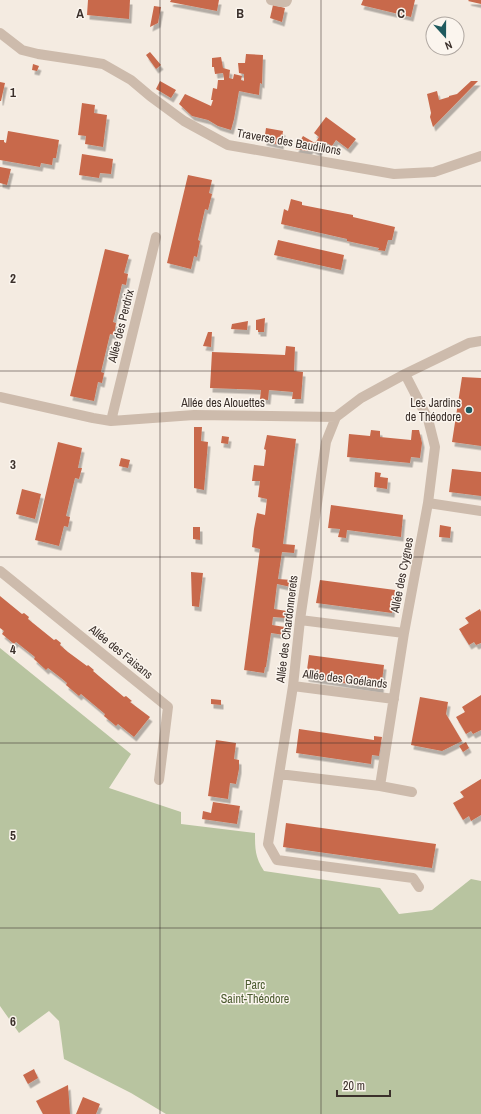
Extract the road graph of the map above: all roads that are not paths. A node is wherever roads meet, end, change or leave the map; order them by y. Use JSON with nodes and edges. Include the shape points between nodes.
{"nodes":[{"id":1,"x":271,"y":0,"type":"edge"},
{"id":2,"x":287,"y":0,"type":"edge"},
{"id":3,"x":0,"y":33,"type":"edge"},
{"id":4,"x":481,"y":156,"type":"edge"},
{"id":5,"x":156,"y":237,"type":"dead end"},
{"id":6,"x":481,"y":341,"type":"edge"},
{"id":7,"x":405,"y":374,"type":"junction"},
{"id":8,"x":0,"y":397,"type":"edge"},
{"id":9,"x":336,"y":417,"type":"junction"},
{"id":10,"x":111,"y":421,"type":"junction"},
{"id":11,"x":428,"y":503,"type":"junction"},
{"id":12,"x":481,"y":511,"type":"edge"},
{"id":13,"x":0,"y":571,"type":"edge"},
{"id":14,"x":300,"y":620,"type":"junction"},
{"id":15,"x":404,"y":633,"type":"junction"},
{"id":16,"x":292,"y":686,"type":"junction"},
{"id":17,"x":394,"y":699,"type":"junction"},
{"id":18,"x":279,"y":774,"type":"junction"},
{"id":19,"x":159,"y":780,"type":"dead end"},
{"id":20,"x":380,"y":786,"type":"junction"},
{"id":21,"x":412,"y":792,"type":"dead end"},
{"id":22,"x":419,"y":887,"type":"dead end"}],
"edges":[{"from":1,"to":2,"type":"street"},
{"from":3,"to":4,"type":"street","name":"Traverse des Baudillons","via":[[22,50],[103,64],[131,80],[184,121],[228,145],[394,174],[434,172]]},
{"from":5,"to":10,"type":"street","name":"Allée des Perdrix"},
{"from":6,"to":7,"type":"street","via":[[469,343]]},
{"from":7,"to":9,"type":"street","via":[[361,398]]},
{"from":7,"to":11,"type":"street","name":"Allée des Cygnes","via":[[428,419],[435,447]]},
{"from":8,"to":10,"type":"street"},
{"from":9,"to":10,"type":"street","name":"Allée des Alouettes","via":[[194,415]]},
{"from":9,"to":14,"type":"street","name":"Allée des Chardonnerets","via":[[326,442]]},
{"from":11,"to":12,"type":"street"},
{"from":11,"to":15,"type":"street","name":"Allée des Cygnes"},
{"from":13,"to":19,"type":"street","name":"Allée des Faisans","via":[[168,707]]},
{"from":14,"to":15,"type":"street"},
{"from":14,"to":16,"type":"street","name":"Allée des Chardonnerets"},
{"from":15,"to":17,"type":"street","name":"Allée des Cygnes"},
{"from":16,"to":17,"type":"street","name":"Allée des Goélands"},
{"from":16,"to":18,"type":"street","name":"Allée des Chardonnerets"},
{"from":17,"to":20,"type":"street","name":"Allée des Cygnes"},
{"from":18,"to":20,"type":"street"},
{"from":18,"to":22,"type":"street","name":"Allée des Chardonnerets","via":[[268,844],[277,860],[413,878]]},
{"from":20,"to":21,"type":"street"}]}
